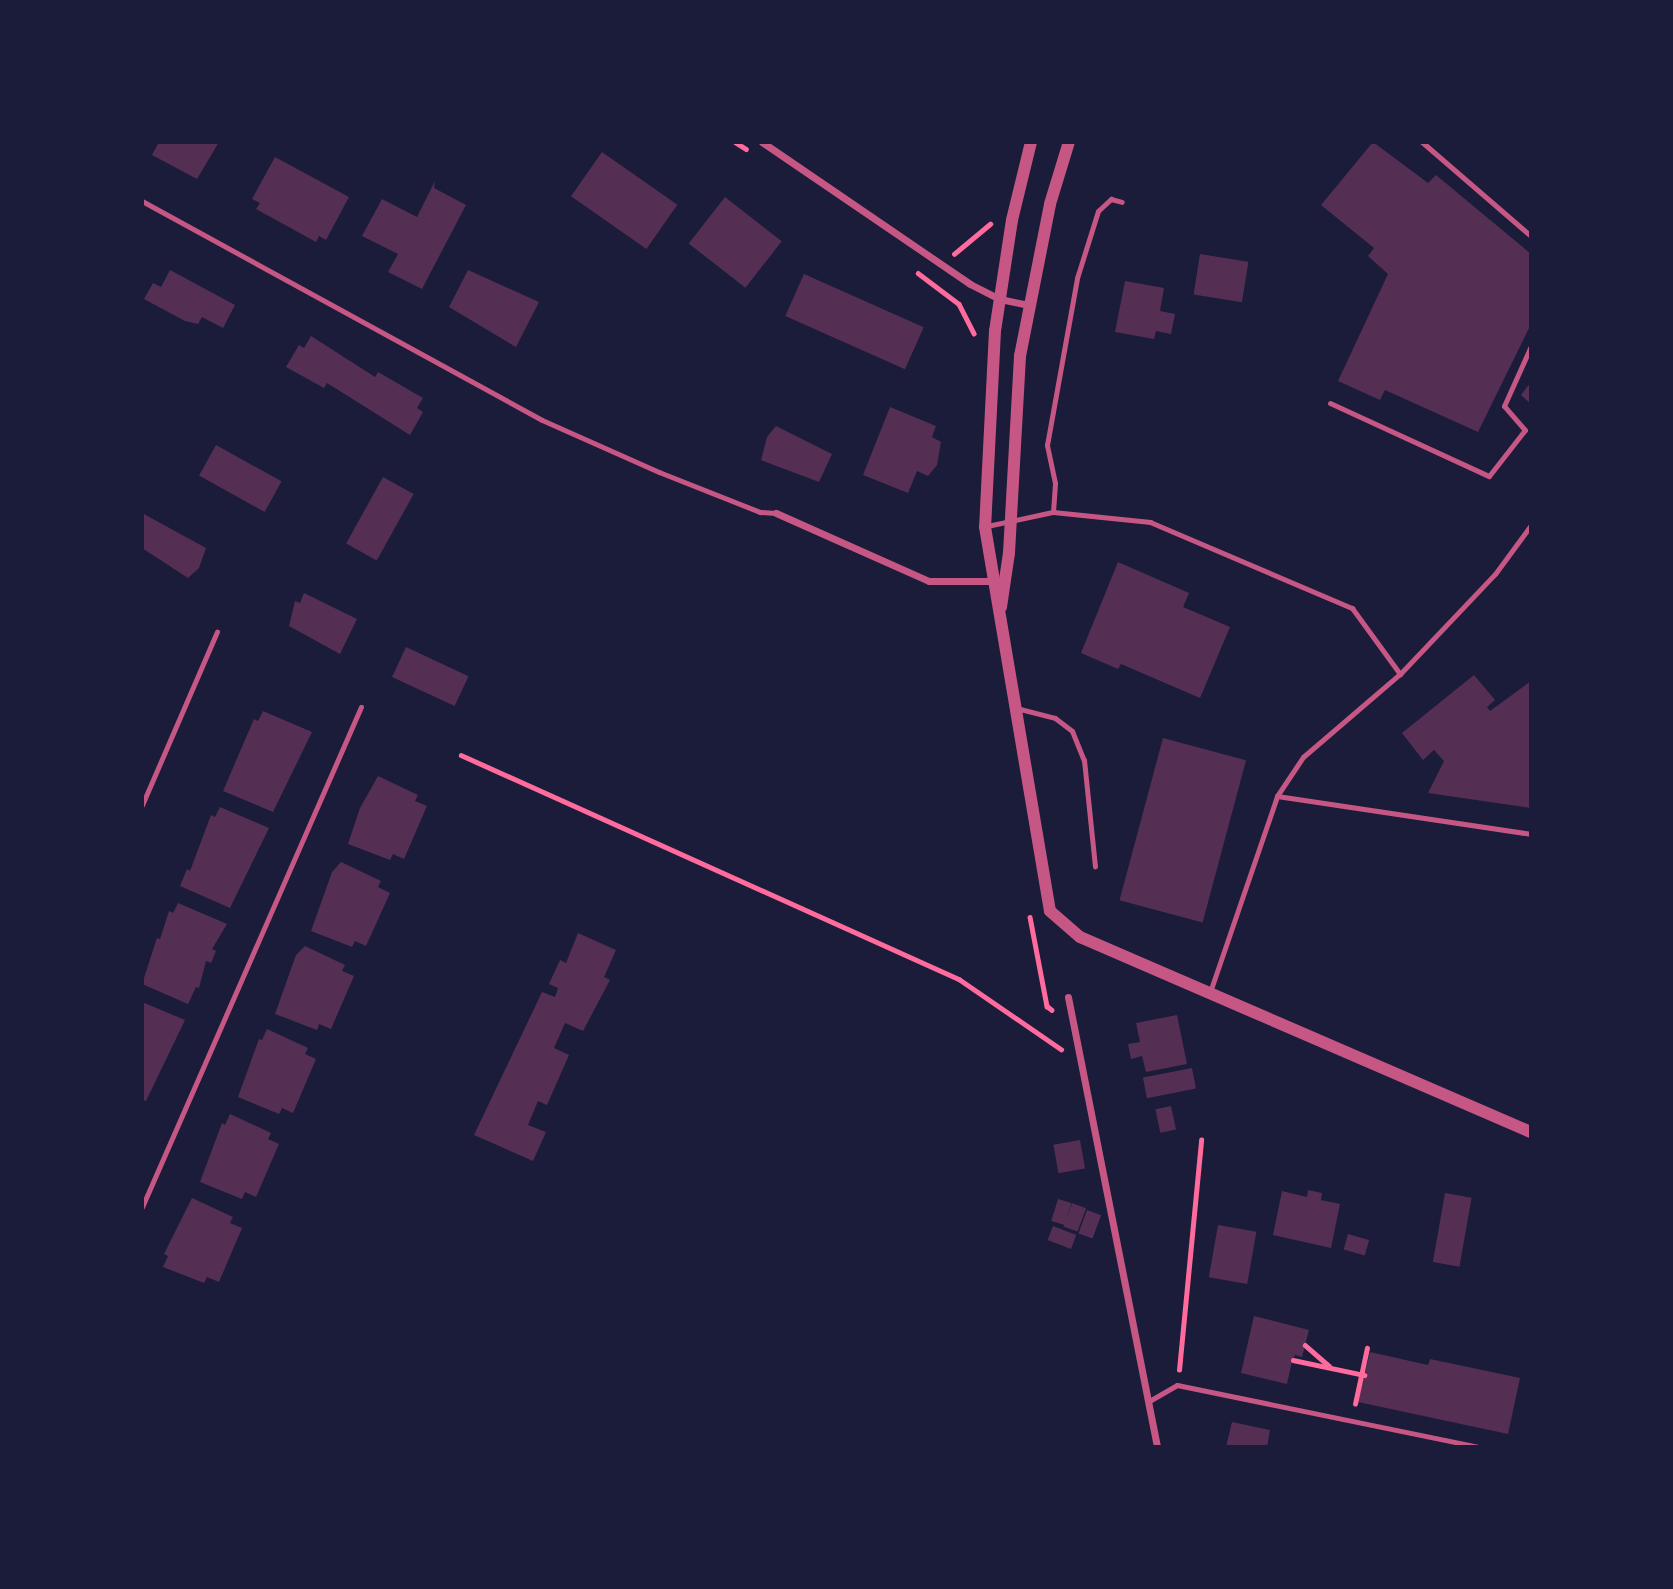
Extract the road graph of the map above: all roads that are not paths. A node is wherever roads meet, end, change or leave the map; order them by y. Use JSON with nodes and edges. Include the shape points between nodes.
{"nodes":[{"id":1,"x":762,"y":142,"type":"edge"},
{"id":2,"x":1031,"y":142,"type":"edge"},
{"id":3,"x":1069,"y":142,"type":"edge"},
{"id":4,"x":1422,"y":142,"type":"edge"},
{"id":5,"x":142,"y":201,"type":"edge"},
{"id":6,"x":1122,"y":202,"type":"dead end"},
{"id":7,"x":1531,"y":236,"type":"edge"},
{"id":8,"x":1000,"y":299,"type":"junction"},
{"id":9,"x":1028,"y":305,"type":"junction"},
{"id":10,"x":1531,"y":346,"type":"edge"},
{"id":11,"x":1330,"y":403,"type":"dead end"},
{"id":12,"x":1053,"y":512,"type":"junction"},
{"id":13,"x":776,"y":513,"type":"joint"},
{"id":14,"x":1010,"y":521,"type":"junction"},
{"id":15,"x":1531,"y":525,"type":"edge"},
{"id":16,"x":985,"y":527,"type":"junction"},
{"id":17,"x":993,"y":581,"type":"junction"},
{"id":18,"x":1000,"y":618,"type":"junction"},
{"id":19,"x":217,"y":632,"type":"dead end"},
{"id":20,"x":1400,"y":674,"type":"junction"},
{"id":21,"x":361,"y":707,"type":"dead end"},
{"id":22,"x":1013,"y":707,"type":"junction"},
{"id":23,"x":1277,"y":796,"type":"junction"},
{"id":24,"x":142,"y":805,"type":"edge"},
{"id":25,"x":1531,"y":834,"type":"edge"},
{"id":26,"x":1095,"y":866,"type":"dead end"},
{"id":27,"x":1210,"y":992,"type":"junction"},
{"id":28,"x":1068,"y":997,"type":"dead end"},
{"id":29,"x":1531,"y":1132,"type":"edge"},
{"id":30,"x":142,"y":1207,"type":"edge"},
{"id":31,"x":1151,"y":1400,"type":"junction"},
{"id":32,"x":1157,"y":1447,"type":"edge"},
{"id":33,"x":1480,"y":1447,"type":"edge"}],
"edges":[{"from":1,"to":8,"type":"street","via":[[944,268]]},
{"from":2,"to":8,"type":"street"},
{"from":3,"to":9,"type":"street"},
{"from":4,"to":7,"type":"lane"},
{"from":5,"to":13,"type":"lane","via":[[542,420],[659,472],[760,512]]},
{"from":6,"to":12,"type":"lane","via":[[1111,199],[1098,211],[1077,278],[1047,445],[1055,483]]},
{"from":8,"to":9,"type":"street"},
{"from":8,"to":16,"type":"street","via":[[985,454]]},
{"from":9,"to":14,"type":"street","via":[[1020,356]]},
{"from":10,"to":11,"type":"lane","via":[[1504,405],[1525,430],[1489,476]]},
{"from":12,"to":14,"type":"lane"},
{"from":12,"to":20,"type":"lane","via":[[1150,522],[1352,608]]},
{"from":13,"to":17,"type":"street","via":[[929,581]]},
{"from":14,"to":16,"type":"lane"},
{"from":14,"to":18,"type":"street"},
{"from":15,"to":20,"type":"lane","via":[[1495,573]]},
{"from":16,"to":17,"type":"street"},
{"from":17,"to":18,"type":"street"},
{"from":18,"to":22,"type":"street"},
{"from":19,"to":24,"type":"lane"},
{"from":20,"to":23,"type":"lane","via":[[1303,757]]},
{"from":21,"to":30,"type":"lane"},
{"from":22,"to":26,"type":"lane","via":[[1055,718],[1072,731],[1084,760]]},
{"from":22,"to":27,"type":"street","via":[[1050,911],[1080,937]]},
{"from":23,"to":25,"type":"lane"},
{"from":23,"to":27,"type":"lane"},
{"from":27,"to":29,"type":"street"},
{"from":28,"to":31,"type":"street"},
{"from":31,"to":32,"type":"street"},
{"from":31,"to":33,"type":"lane","via":[[1177,1385]]}]}
